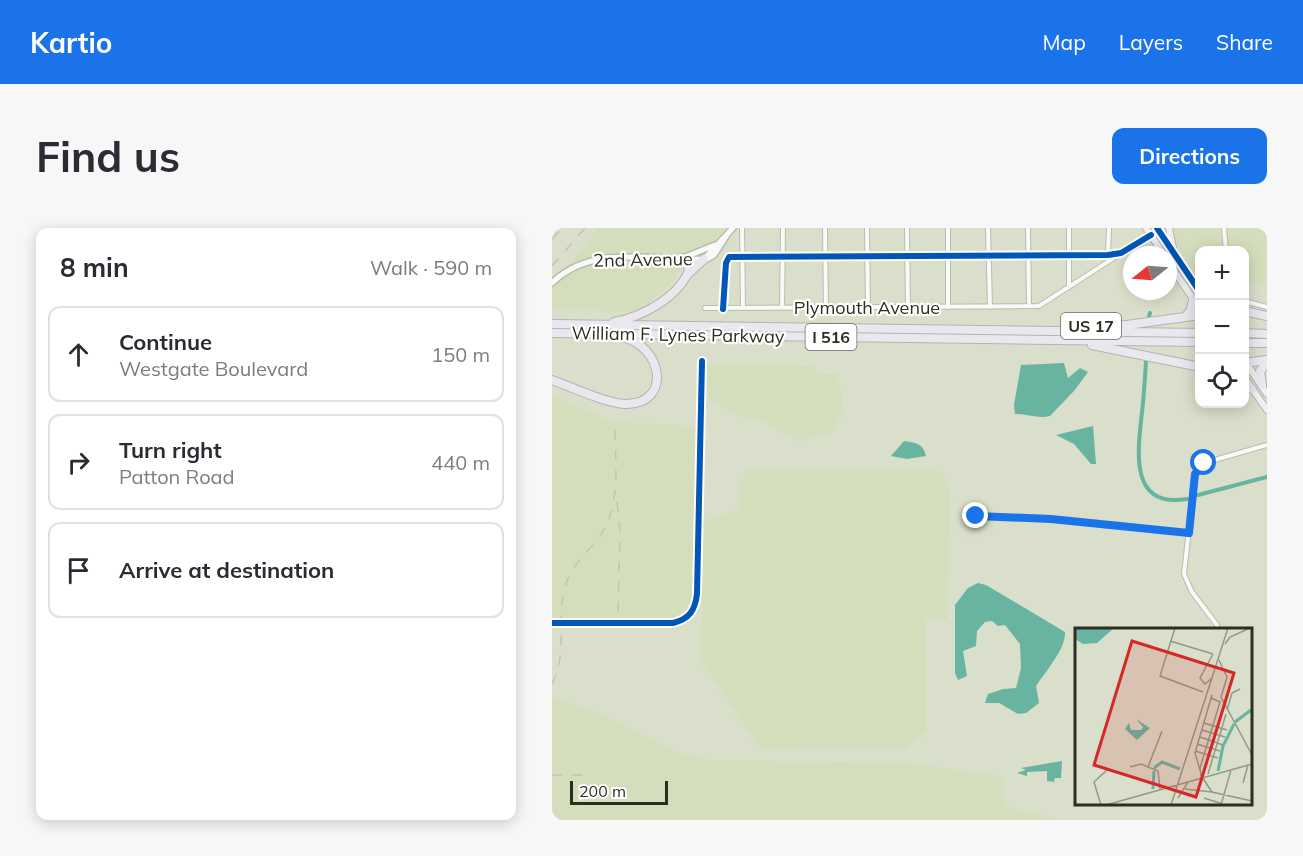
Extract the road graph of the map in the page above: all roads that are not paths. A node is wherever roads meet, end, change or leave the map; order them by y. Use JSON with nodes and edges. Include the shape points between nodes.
{"nodes":[{"id":1,"x":742,"y":228,"type":"edge"},
{"id":2,"x":783,"y":228,"type":"edge"},
{"id":3,"x":825,"y":228,"type":"edge"},
{"id":4,"x":867,"y":228,"type":"edge"},
{"id":5,"x":907,"y":228,"type":"edge"},
{"id":6,"x":948,"y":228,"type":"edge"},
{"id":7,"x":988,"y":228,"type":"edge"},
{"id":8,"x":1028,"y":228,"type":"edge"},
{"id":9,"x":1069,"y":228,"type":"edge"},
{"id":10,"x":1108,"y":228,"type":"edge"},
{"id":11,"x":1146,"y":228,"type":"edge"},
{"id":12,"x":1157,"y":228,"type":"edge"},
{"id":13,"x":1169,"y":228,"type":"edge"},
{"id":14,"x":1224,"y":228,"type":"edge"},
{"id":15,"x":731,"y":230,"type":"edge"},
{"id":16,"x":1151,"y":235,"type":"junction"},
{"id":17,"x":717,"y":244,"type":"junction"},
{"id":18,"x":1158,"y":246,"type":"edge"},
{"id":19,"x":1169,"y":246,"type":"edge"},
{"id":20,"x":1173,"y":246,"type":"edge"},
{"id":21,"x":1226,"y":246,"type":"edge"},
{"id":22,"x":1069,"y":254,"type":"junction"},
{"id":23,"x":1121,"y":254,"type":"junction"},
{"id":24,"x":908,"y":255,"type":"junction"},
{"id":25,"x":988,"y":255,"type":"junction"},
{"id":26,"x":1028,"y":255,"type":"junction"},
{"id":27,"x":1108,"y":255,"type":"junction"},
{"id":28,"x":868,"y":256,"type":"junction"},
{"id":29,"x":948,"y":256,"type":"junction"},
{"id":30,"x":742,"y":257,"type":"junction"},
{"id":31,"x":825,"y":257,"type":"junction"},
{"id":32,"x":682,"y":258,"type":"junction"},
{"id":33,"x":782,"y":258,"type":"junction"},
{"id":34,"x":1177,"y":258,"type":"edge"},
{"id":35,"x":704,"y":259,"type":"junction"},
{"id":36,"x":1177,"y":275,"type":"edge"},
{"id":37,"x":687,"y":276,"type":"junction"},
{"id":38,"x":552,"y":283,"type":"edge"},
{"id":39,"x":1195,"y":285,"type":"edge"},
{"id":40,"x":1069,"y":288,"type":"junction"},
{"id":41,"x":1193,"y":299,"type":"junction"},
{"id":42,"x":1195,"y":302,"type":"edge"},
{"id":43,"x":1249,"y":302,"type":"edge"},
{"id":44,"x":1029,"y":306,"type":"junction"},
{"id":45,"x":908,"y":307,"type":"junction"},
{"id":46,"x":948,"y":307,"type":"junction"},
{"id":47,"x":990,"y":307,"type":"junction"},
{"id":48,"x":1267,"y":307,"type":"edge"},
{"id":49,"x":705,"y":308,"type":"dead end"},
{"id":50,"x":743,"y":308,"type":"junction"},
{"id":51,"x":826,"y":308,"type":"junction"},
{"id":52,"x":868,"y":308,"type":"junction"},
{"id":53,"x":723,"y":309,"type":"junction"},
{"id":54,"x":782,"y":309,"type":"junction"},
{"id":55,"x":1249,"y":312,"type":"edge"},
{"id":56,"x":1195,"y":316,"type":"edge"},
{"id":57,"x":1267,"y":316,"type":"edge"},
{"id":58,"x":1185,"y":317,"type":"junction"},
{"id":59,"x":552,"y":324,"type":"edge"},
{"id":60,"x":601,"y":325,"type":"junction"},
{"id":61,"x":997,"y":329,"type":"junction"},
{"id":62,"x":552,"y":333,"type":"edge"},
{"id":63,"x":1195,"y":333,"type":"edge"},
{"id":64,"x":1249,"y":333,"type":"edge"},
{"id":65,"x":606,"y":334,"type":"junction"},
{"id":66,"x":1267,"y":334,"type":"edge"},
{"id":67,"x":1055,"y":341,"type":"junction"},
{"id":68,"x":1195,"y":342,"type":"edge"},
{"id":69,"x":1249,"y":343,"type":"edge"},
{"id":70,"x":1267,"y":343,"type":"edge"},
{"id":71,"x":702,"y":361,"type":"dead end"},
{"id":72,"x":1249,"y":362,"type":"edge"},
{"id":73,"x":1267,"y":362,"type":"edge"},
{"id":74,"x":1195,"y":366,"type":"edge"},
{"id":75,"x":1249,"y":367,"type":"edge"},
{"id":76,"x":552,"y":380,"type":"edge"},
{"id":77,"x":1249,"y":384,"type":"edge"},
{"id":78,"x":1262,"y":385,"type":"junction"},
{"id":79,"x":1249,"y":386,"type":"edge"},
{"id":80,"x":1252,"y":389,"type":"junction"},
{"id":81,"x":1267,"y":394,"type":"edge"},
{"id":82,"x":1267,"y":410,"type":"edge"},
{"id":83,"x":1267,"y":445,"type":"edge"},
{"id":84,"x":976,"y":516,"type":"dead end"},
{"id":85,"x":1189,"y":533,"type":"junction"},
{"id":86,"x":552,"y":623,"type":"edge"},
{"id":87,"x":1217,"y":625,"type":"dead end"}],
"edges":[{"from":1,"to":30,"type":"street"},
{"from":2,"to":33,"type":"street"},
{"from":3,"to":31,"type":"street"},
{"from":4,"to":28,"type":"street"},
{"from":5,"to":24,"type":"street"},
{"from":6,"to":29,"type":"street"},
{"from":7,"to":25,"type":"street"},
{"from":8,"to":26,"type":"street"},
{"from":9,"to":22,"type":"street"},
{"from":10,"to":27,"type":"street"},
{"from":11,"to":16,"type":"main road"},
{"from":12,"to":16,"type":"street"},
{"from":12,"to":19,"type":"main road"},
{"from":13,"to":20,"type":"main road"},
{"from":14,"to":21,"type":"street"},
{"from":15,"to":17,"type":"street"},
{"from":15,"to":35,"type":"street","via":[[714,255]]},
{"from":16,"to":18,"type":"main road"},
{"from":16,"to":23,"type":"street"},
{"from":17,"to":32,"type":"street"},
{"from":17,"to":35,"type":"street"},
{"from":22,"to":26,"type":"street"},
{"from":22,"to":27,"type":"street"},
{"from":22,"to":40,"type":"street"},
{"from":23,"to":27,"type":"street"},
{"from":23,"to":40,"type":"street","name":"Plymouth Avenue"},
{"from":24,"to":28,"type":"street"},
{"from":24,"to":29,"type":"street"},
{"from":24,"to":45,"type":"street"},
{"from":25,"to":26,"type":"street"},
{"from":25,"to":29,"type":"street"},
{"from":25,"to":47,"type":"street"},
{"from":26,"to":44,"type":"street"},
{"from":28,"to":31,"type":"street"},
{"from":28,"to":52,"type":"street"},
{"from":29,"to":46,"type":"street"},
{"from":30,"to":33,"type":"street"},
{"from":30,"to":50,"type":"street"},
{"from":30,"to":53,"type":"street","via":[[726,259]]},
{"from":31,"to":33,"type":"street"},
{"from":31,"to":51,"type":"street"},
{"from":32,"to":35,"type":"street","name":"2nd Avenue"},
{"from":32,"to":37,"type":"highway","via":[[688,265]]},
{"from":32,"to":38,"type":"street","name":"2nd Avenue","via":[[595,259],[574,267]]},
{"from":33,"to":54,"type":"street"},
{"from":34,"to":39,"type":"main road"},
{"from":35,"to":37,"type":"highway"},
{"from":36,"to":41,"type":"main road"},
{"from":37,"to":60,"type":"highway","via":[[645,313]]},
{"from":40,"to":44,"type":"street","name":"Plymouth Avenue","via":[[1045,304]]},
{"from":41,"to":42,"type":"main road"},
{"from":41,"to":58,"type":"highway"},
{"from":43,"to":48,"type":"street"},
{"from":44,"to":47,"type":"street","name":"Plymouth Avenue"},
{"from":45,"to":46,"type":"street","name":"Plymouth Avenue"},
{"from":45,"to":52,"type":"street","name":"Plymouth Avenue"},
{"from":46,"to":47,"type":"street","name":"Plymouth Avenue"},
{"from":49,"to":53,"type":"street","name":"Plymouth Avenue"},
{"from":50,"to":53,"type":"street","name":"Plymouth Avenue"},
{"from":50,"to":54,"type":"street","name":"Plymouth Avenue"},
{"from":51,"to":52,"type":"street","name":"Plymouth Avenue"},
{"from":51,"to":54,"type":"street","name":"Plymouth Avenue"},
{"from":55,"to":57,"type":"highway"},
{"from":56,"to":58,"type":"highway","number":"US 17"},
{"from":58,"to":61,"type":"highway","number":"US 17","via":[[1127,325]]},
{"from":59,"to":60,"type":"highway","name":"William F. Lynes Parkway","number":"I 516"},
{"from":60,"to":61,"type":"highway","name":"William F. Lynes Parkway","number":"I 516"},
{"from":61,"to":63,"type":"highway","name":"William F. Lynes Parkway","number":"I 516"},
{"from":62,"to":65,"type":"highway","name":"William F. Lynes Parkway","number":"I 516"},
{"from":64,"to":66,"type":"highway"},
{"from":65,"to":67,"type":"highway","name":"William F. Lynes Parkway","number":"I 516"},
{"from":65,"to":76,"type":"highway","via":[[632,339],[650,353],[658,374],[648,395],[637,402],[618,403]]},
{"from":67,"to":68,"type":"highway","name":"William F. Lynes Parkway","number":"I 516"},
{"from":67,"to":74,"type":"highway","number":"US 17"},
{"from":69,"to":70,"type":"highway"},
{"from":71,"to":86,"type":"street","via":[[697,594],[693,611],[673,623]]},
{"from":72,"to":73,"type":"highway"},
{"from":73,"to":78,"type":"highway","via":[[1260,371]]},
{"from":75,"to":78,"type":"main road"},
{"from":77,"to":80,"type":"main road"},
{"from":78,"to":81,"type":"main road"},
{"from":79,"to":80,"type":"highway"},
{"from":80,"to":82,"type":"main road"},
{"from":83,"to":85,"type":"street","via":[[1219,457],[1199,467]]},
{"from":84,"to":85,"type":"street"},
{"from":85,"to":87,"type":"street","via":[[1186,581]]}]}
